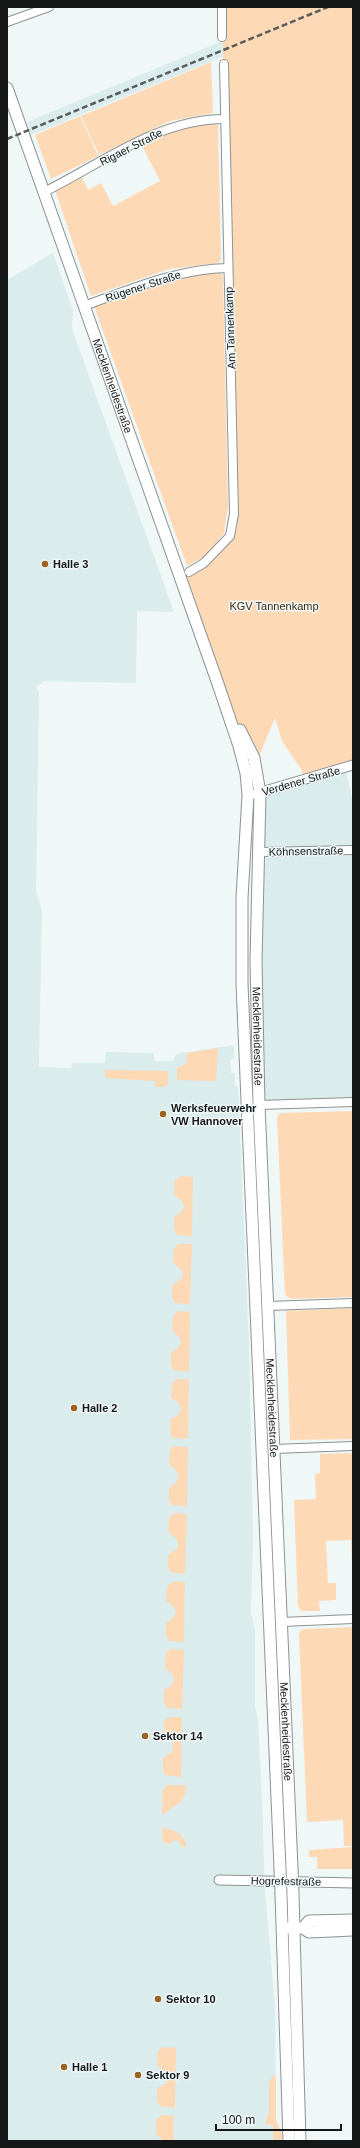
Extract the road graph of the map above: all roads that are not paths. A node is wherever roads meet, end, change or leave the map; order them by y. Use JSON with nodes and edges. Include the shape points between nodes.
{"nodes":[{"id":1,"x":49,"y":7,"type":"edge"},
{"id":2,"x":222,"y":7,"type":"edge"},
{"id":3,"x":7,"y":22,"type":"edge"},
{"id":4,"x":222,"y":37,"type":"dead end"},
{"id":5,"x":224,"y":64,"type":"dead end"},
{"id":6,"x":7,"y":88,"type":"edge"},
{"id":7,"x":224,"y":119,"type":"junction"},
{"id":8,"x":44,"y":192,"type":"junction"},
{"id":9,"x":228,"y":268,"type":"junction"},
{"id":10,"x":84,"y":306,"type":"junction"},
{"id":11,"x":189,"y":572,"type":"dead end"},
{"id":12,"x":218,"y":684,"type":"junction"},
{"id":13,"x":353,"y":765,"type":"edge"},
{"id":14,"x":260,"y":793,"type":"junction"},
{"id":15,"x":248,"y":795,"type":"junction"},
{"id":16,"x":353,"y":850,"type":"edge"},
{"id":17,"x":259,"y":852,"type":"junction"},
{"id":18,"x":242,"y":984,"type":"junction"},
{"id":19,"x":256,"y":1002,"type":"junction"},
{"id":20,"x":353,"y":1102,"type":"edge"},
{"id":21,"x":259,"y":1105,"type":"junction"},
{"id":22,"x":248,"y":1116,"type":"junction"},
{"id":23,"x":353,"y":1303,"type":"edge"},
{"id":24,"x":268,"y":1306,"type":"junction"},
{"id":25,"x":353,"y":1446,"type":"edge"},
{"id":26,"x":274,"y":1449,"type":"junction"},
{"id":27,"x":353,"y":1619,"type":"edge"},
{"id":28,"x":281,"y":1622,"type":"junction"},
{"id":29,"x":219,"y":1880,"type":"dead end"},
{"id":30,"x":353,"y":1883,"type":"edge"},
{"id":31,"x":353,"y":1920,"type":"edge"},
{"id":32,"x":283,"y":1928,"type":"junction"},
{"id":33,"x":299,"y":1928,"type":"junction"},
{"id":34,"x":353,"y":1930,"type":"edge"},
{"id":35,"x":289,"y":2141,"type":"edge"},
{"id":36,"x":300,"y":2141,"type":"edge"}],
"edges":[{"from":1,"to":3,"type":"street"},
{"from":2,"to":4,"type":"street"},
{"from":5,"to":7,"type":"street","name":"Am Tannenkamp"},
{"from":6,"to":8,"type":"main road","name":"Mecklenheidestraße"},
{"from":7,"to":8,"type":"street","name":"Rigaer Straße","via":[[194,121],[164,130]]},
{"from":7,"to":9,"type":"street","name":"Am Tannenkamp"},
{"from":8,"to":10,"type":"main road","name":"Mecklenheidestraße"},
{"from":9,"to":10,"type":"street","name":"Rügener Straße","via":[[200,269],[174,274]]},
{"from":9,"to":11,"type":"street","name":"Am Tannenkamp","via":[[234,514],[230,536],[204,563]]},
{"from":10,"to":12,"type":"main road","name":"Mecklenheidestraße"},
{"from":12,"to":14,"type":"main road","name":"Mecklenheidestraße","via":[[254,758]]},
{"from":12,"to":15,"type":"main road","name":"Mecklenheidestraße","via":[[239,746],[246,773]]},
{"from":13,"to":14,"type":"street","name":"Verdener Straße"},
{"from":14,"to":15,"type":"street","name":"Verdener Straße"},
{"from":14,"to":17,"type":"main road","name":"Mecklenheidestraße"},
{"from":15,"to":18,"type":"main road","name":"Mecklenheidestraße","via":[[242,898]]},
{"from":16,"to":17,"type":"street","name":"Köhnsenstraße"},
{"from":17,"to":19,"type":"main road","name":"Mecklenheidestraße"},
{"from":18,"to":19,"type":"main road"},
{"from":18,"to":22,"type":"main road","name":"Mecklenheidestraße"},
{"from":19,"to":21,"type":"main road","name":"Mecklenheidestraße"},
{"from":20,"to":21,"type":"street"},
{"from":21,"to":22,"type":"main road"},
{"from":21,"to":24,"type":"main road","name":"Mecklenheidestraße"},
{"from":22,"to":32,"type":"main road","name":"Mecklenheidestraße","bridge":true},
{"from":23,"to":24,"type":"street"},
{"from":24,"to":26,"type":"main road","name":"Mecklenheidestraße"},
{"from":25,"to":26,"type":"street"},
{"from":26,"to":28,"type":"main road","name":"Mecklenheidestraße"},
{"from":27,"to":28,"type":"street"},
{"from":28,"to":33,"type":"main road","name":"Mecklenheidestraße","bridge":true,"via":[[293,1896]]},
{"from":29,"to":30,"type":"street","name":"Hogrefestraße"},
{"from":31,"to":33,"type":"main road","via":[[309,1921]]},
{"from":32,"to":33,"type":"main road"},
{"from":32,"to":35,"type":"main road","name":"Mecklenheidestraße"},
{"from":33,"to":34,"type":"main road","via":[[309,1932]]},
{"from":33,"to":36,"type":"main road","name":"Mecklenheidestraße"}]}
